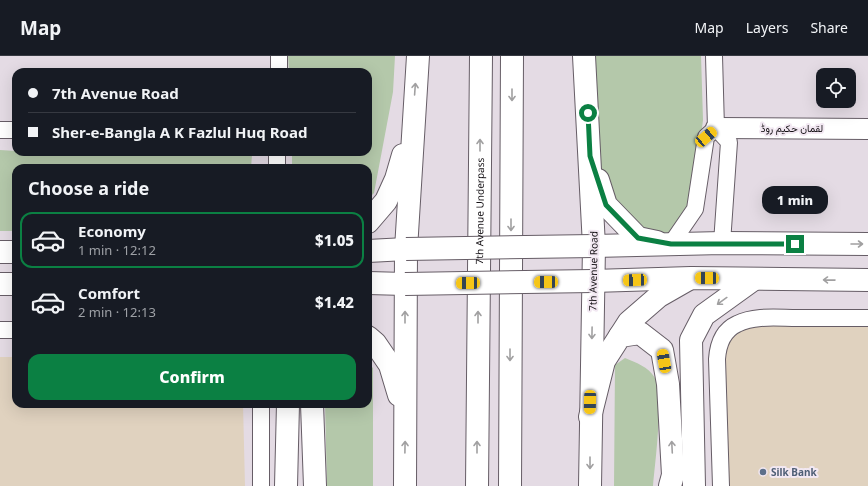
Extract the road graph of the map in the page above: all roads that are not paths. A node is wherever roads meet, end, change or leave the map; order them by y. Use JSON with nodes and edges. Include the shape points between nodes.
{"nodes":[{"id":1,"x":279,"y":56,"type":"edge"},
{"id":2,"x":418,"y":56,"type":"edge"},
{"id":3,"x":481,"y":56,"type":"edge"},
{"id":4,"x":512,"y":56,"type":"edge"},
{"id":5,"x":584,"y":56,"type":"edge"},
{"id":6,"x":714,"y":56,"type":"edge"},
{"id":7,"x":279,"y":68,"type":"edge"},
{"id":8,"x":413,"y":120,"type":"junction"},
{"id":9,"x":716,"y":128,"type":"junction"},
{"id":10,"x":868,"y":129,"type":"edge"},
{"id":11,"x":0,"y":130,"type":"edge"},
{"id":12,"x":12,"y":130,"type":"edge"},
{"id":13,"x":590,"y":156,"type":"junction"},
{"id":14,"x":372,"y":217,"type":"edge"},
{"id":15,"x":722,"y":243,"type":"junction"},
{"id":16,"x":671,"y":244,"type":"junction"},
{"id":17,"x":868,"y":244,"type":"edge"},
{"id":18,"x":594,"y":246,"type":"junction"},
{"id":19,"x":406,"y":249,"type":"junction"},
{"id":20,"x":372,"y":250,"type":"edge"},
{"id":21,"x":0,"y":252,"type":"edge"},
{"id":22,"x":12,"y":252,"type":"edge"},
{"id":23,"x":691,"y":278,"type":"junction"},
{"id":24,"x":754,"y":279,"type":"junction"},
{"id":25,"x":868,"y":280,"type":"edge"},
{"id":26,"x":593,"y":281,"type":"junction"},
{"id":27,"x":372,"y":283,"type":"edge"},
{"id":28,"x":0,"y":284,"type":"edge"},
{"id":29,"x":12,"y":284,"type":"edge"},
{"id":30,"x":405,"y":284,"type":"junction"},
{"id":31,"x":868,"y":318,"type":"edge"},
{"id":32,"x":0,"y":330,"type":"edge"},
{"id":33,"x":12,"y":330,"type":"edge"},
{"id":34,"x":620,"y":336,"type":"junction"},
{"id":35,"x":372,"y":340,"type":"edge"},
{"id":36,"x":261,"y":408,"type":"edge"},
{"id":37,"x":288,"y":408,"type":"edge"},
{"id":38,"x":312,"y":408,"type":"edge"},
{"id":39,"x":590,"y":417,"type":"junction"},
{"id":40,"x":406,"y":419,"type":"junction"},
{"id":41,"x":261,"y":486,"type":"edge"},
{"id":42,"x":286,"y":486,"type":"edge"},
{"id":43,"x":315,"y":486,"type":"edge"},
{"id":44,"x":405,"y":486,"type":"edge"},
{"id":45,"x":477,"y":486,"type":"edge"},
{"id":46,"x":510,"y":486,"type":"edge"},
{"id":47,"x":590,"y":486,"type":"edge"},
{"id":48,"x":670,"y":486,"type":"edge"},
{"id":49,"x":694,"y":486,"type":"edge"},
{"id":50,"x":721,"y":486,"type":"edge"}],
"edges":[{"from":1,"to":7,"type":"street"},
{"from":8,"to":2,"type":"main road","one_way":true},
{"from":45,"to":3,"type":"main road","name":"7th Avenue Underpass","one_way":true},
{"from":4,"to":46,"type":"main road","one_way":true},
{"from":5,"to":13,"type":"main road","name":"7th Avenue Road"},
{"from":6,"to":9,"type":"street"},
{"from":8,"to":14,"type":"main road","via":[[396,179],[386,201]]},
{"from":8,"to":19,"type":"main road"},
{"from":9,"to":10,"type":"street","name":"لقمان حکیم روڈ"},
{"from":9,"to":15,"type":"street","via":[[729,142]]},
{"from":9,"to":16,"type":"street","via":[[706,137],[695,209]]},
{"from":11,"to":12,"type":"street"},
{"from":13,"to":16,"type":"main road","via":[[606,205],[638,238]]},
{"from":13,"to":18,"type":"main road","name":"7th Avenue Road"},
{"from":15,"to":16,"type":"main road"},
{"from":15,"to":17,"type":"main road","one_way":true},
{"from":16,"to":18,"type":"main road"},
{"from":18,"to":19,"type":"main road","bridge":true},
{"from":18,"to":26,"type":"main road","name":"7th Avenue Road"},
{"from":19,"to":20,"type":"main road"},
{"from":19,"to":30,"type":"main road"},
{"from":21,"to":22,"type":"main road"},
{"from":23,"to":24,"type":"main road"},
{"from":23,"to":26,"type":"main road"},
{"from":23,"to":34,"type":"main road","via":[[659,296],[629,322]]},
{"from":25,"to":24,"type":"main road","one_way":true},
{"from":24,"to":49,"type":"main road","one_way":true,"via":[[704,315],[691,340]]},
{"from":26,"to":30,"type":"main road","bridge":true},
{"from":26,"to":39,"type":"main road","name":"7th Avenue Road","one_way":true},
{"from":27,"to":30,"type":"main road"},
{"from":28,"to":29,"type":"main road"},
{"from":40,"to":30,"type":"main road","one_way":true},
{"from":31,"to":50,"type":"street","via":[[766,318],[744,321],[728,330],[718,347],[717,359]]},
{"from":32,"to":33,"type":"street"},
{"from":34,"to":39,"type":"main road","via":[[604,362]]},
{"from":48,"to":34,"type":"main road","one_way":true,"via":[[673,475],[669,392],[662,350],[640,333]]},
{"from":35,"to":40,"type":"main road","via":[[390,365]]},
{"from":36,"to":41,"type":"street"},
{"from":37,"to":42,"type":"main road"},
{"from":38,"to":43,"type":"main road"},
{"from":39,"to":47,"type":"main road","name":"7th Avenue Road","one_way":true},
{"from":44,"to":40,"type":"main road","one_way":true}]}
